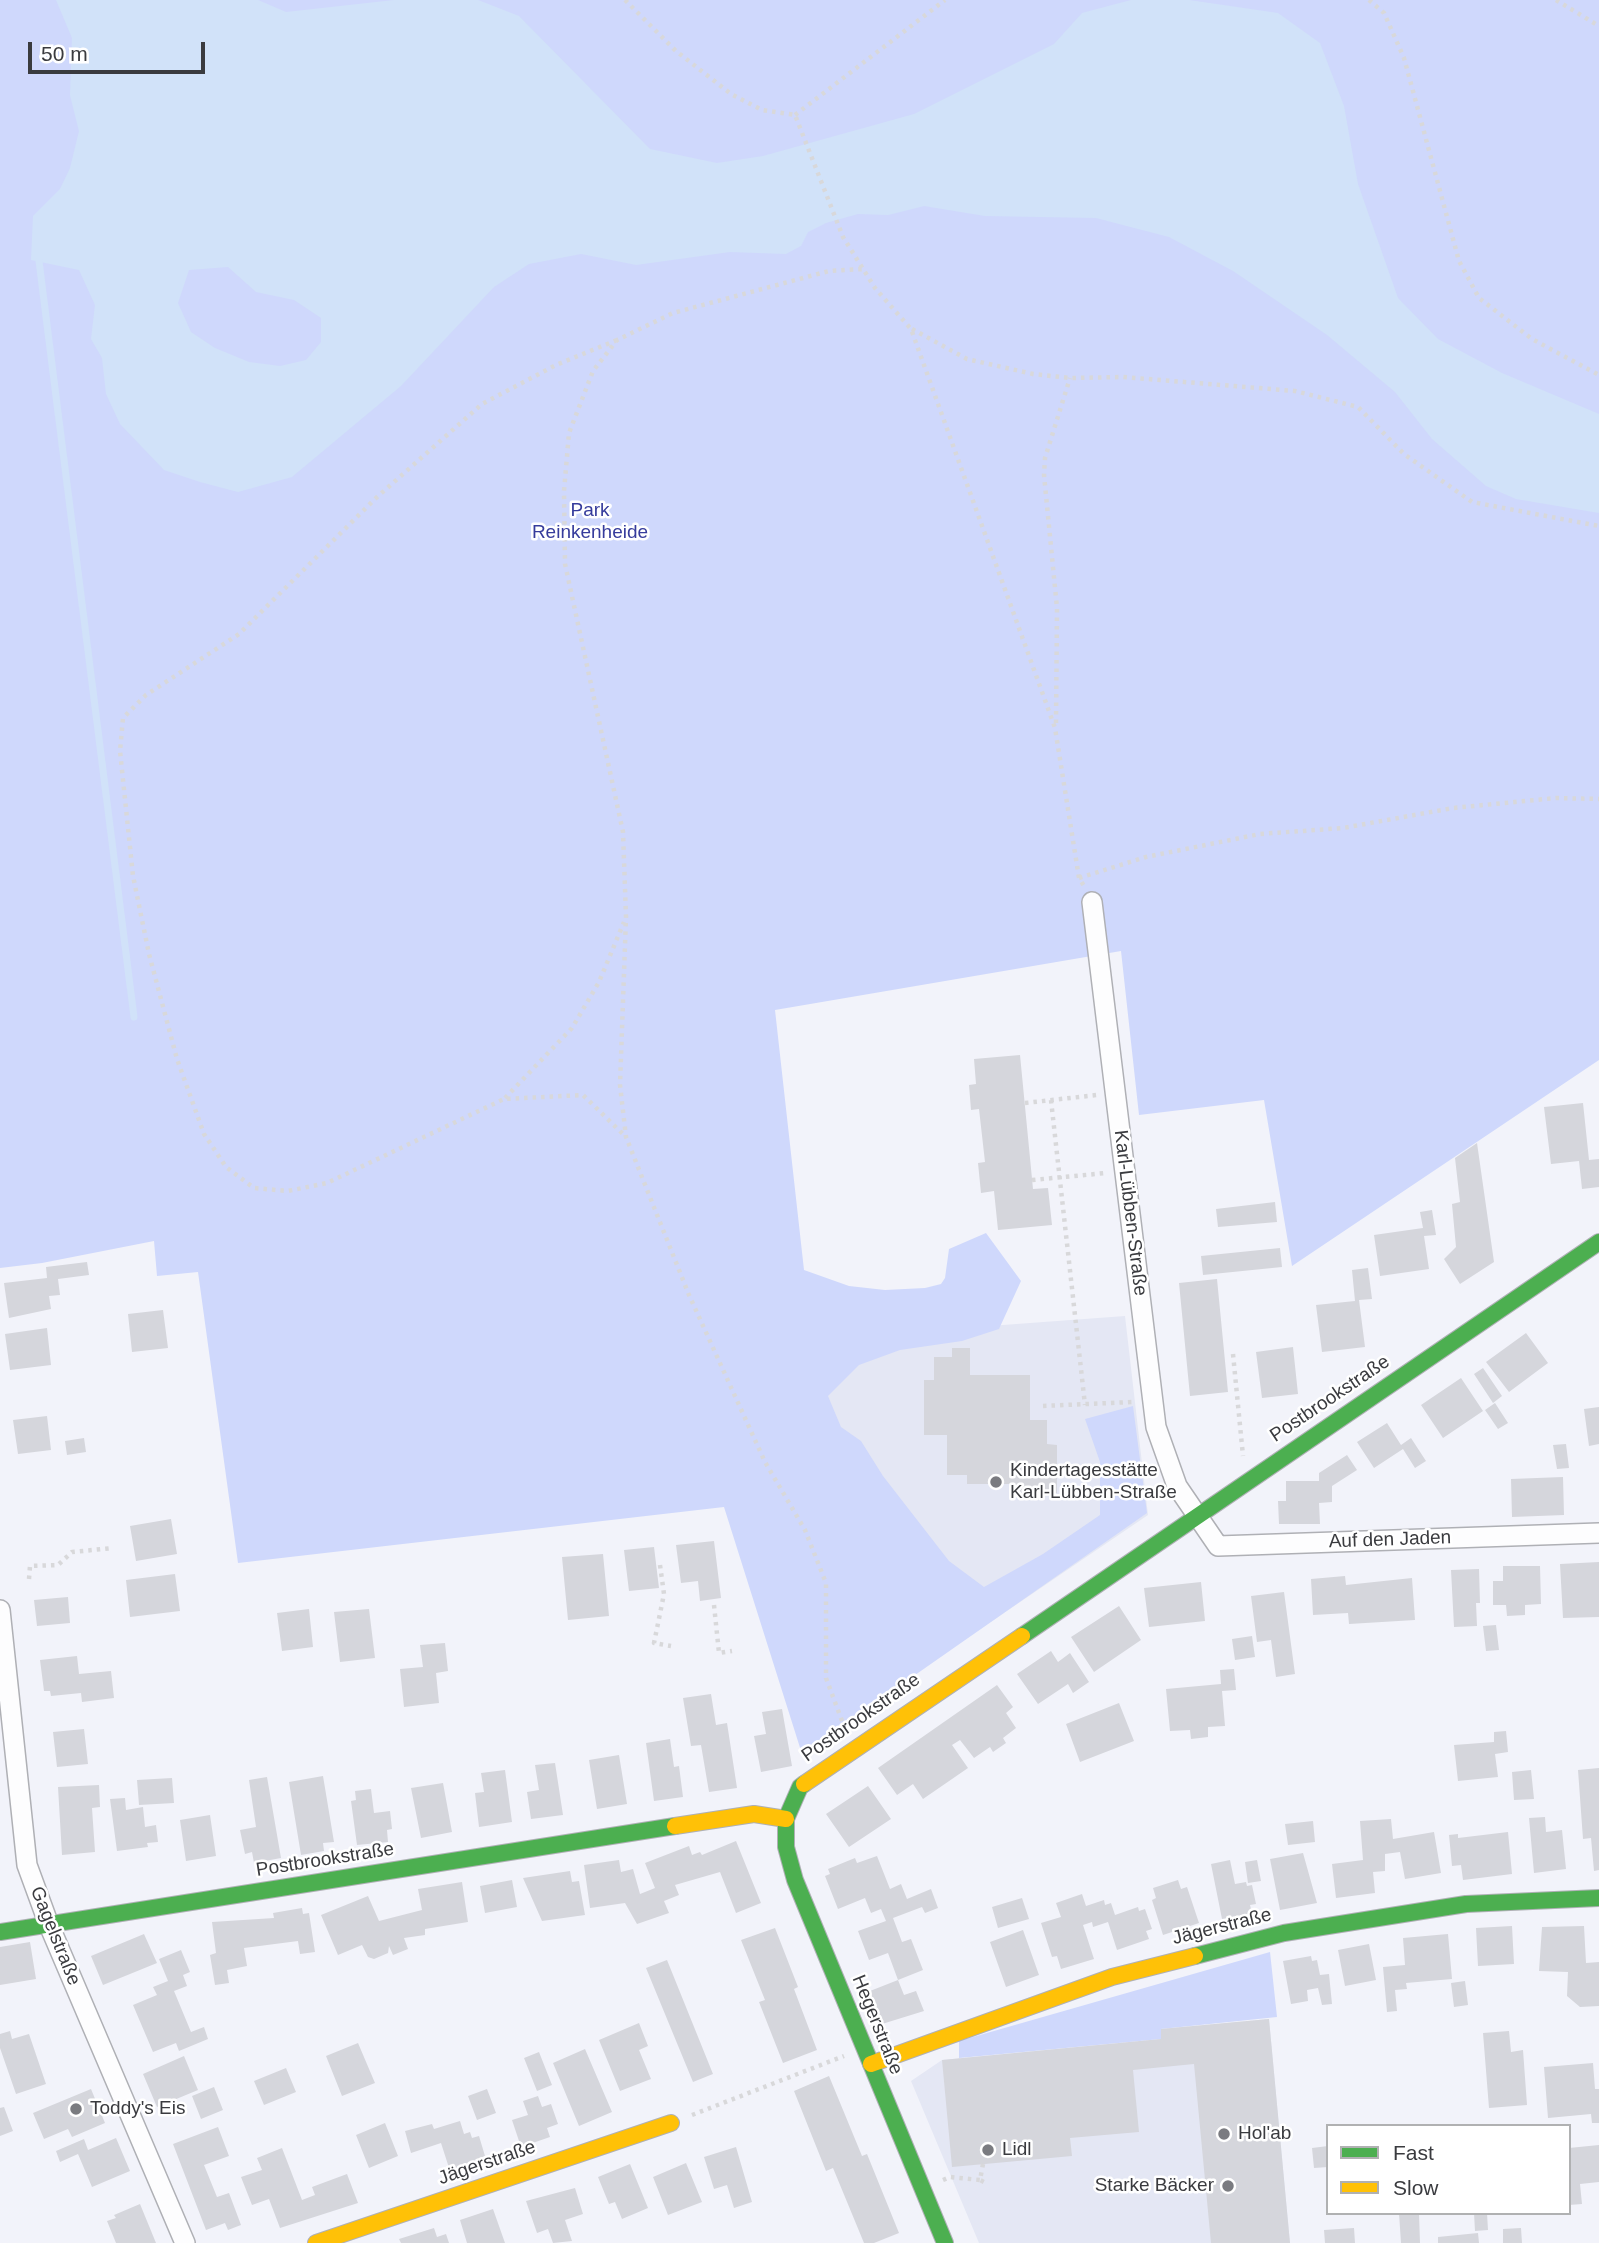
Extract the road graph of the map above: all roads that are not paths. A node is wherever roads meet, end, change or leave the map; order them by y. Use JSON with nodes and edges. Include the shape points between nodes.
{"nodes":[{"id":1,"x":1092,"y":902,"type":"road end"},
{"id":2,"x":1599,"y":1242,"type":"edge"},
{"id":3,"x":1196,"y":1516,"type":"junction"},
{"id":4,"x":1599,"y":1533,"type":"edge"},
{"id":5,"x":0,"y":1610,"type":"edge"},
{"id":6,"x":786,"y":1819,"type":"junction"},
{"id":7,"x":1599,"y":1898,"type":"edge"},
{"id":8,"x":49,"y":1925,"type":"junction"},
{"id":9,"x":0,"y":1931,"type":"edge"},
{"id":10,"x":871,"y":2064,"type":"junction"},
{"id":11,"x":671,"y":2123,"type":"road end"},
{"id":12,"x":185,"y":2243,"type":"edge"},
{"id":13,"x":316,"y":2243,"type":"edge"},
{"id":14,"x":945,"y":2243,"type":"edge"}],
"edges":[{"from":1,"to":3,"type":"street","name":"Karl-Lübben-Straße","via":[[1156,1427],[1177,1486]]},
{"from":2,"to":3,"type":"street","name":"Postbrookstraße"},
{"from":3,"to":4,"type":"street","name":"Auf den Jaden","via":[[1218,1546]]},
{"from":3,"to":6,"type":"street","name":"Postbrookstraße","via":[[800,1787]]},
{"from":5,"to":8,"type":"street","name":"Gagelstraße","via":[[27,1865]]},
{"from":6,"to":8,"type":"street","name":"Postbrookstraße","via":[[754,1814]]},
{"from":6,"to":10,"type":"street","name":"Hegerstraße","via":[[786,1847],[795,1880]]},
{"from":7,"to":10,"type":"street","name":"Jägerstraße","via":[[1466,1904],[1284,1933],[1112,1977]]},
{"from":8,"to":9,"type":"street","name":"Postbrookstraße"},
{"from":8,"to":12,"type":"street","name":"Gagelstraße"},
{"from":10,"to":14,"type":"street","name":"Hegerstraße"},
{"from":11,"to":13,"type":"street","name":"Jägerstraße"}]}
